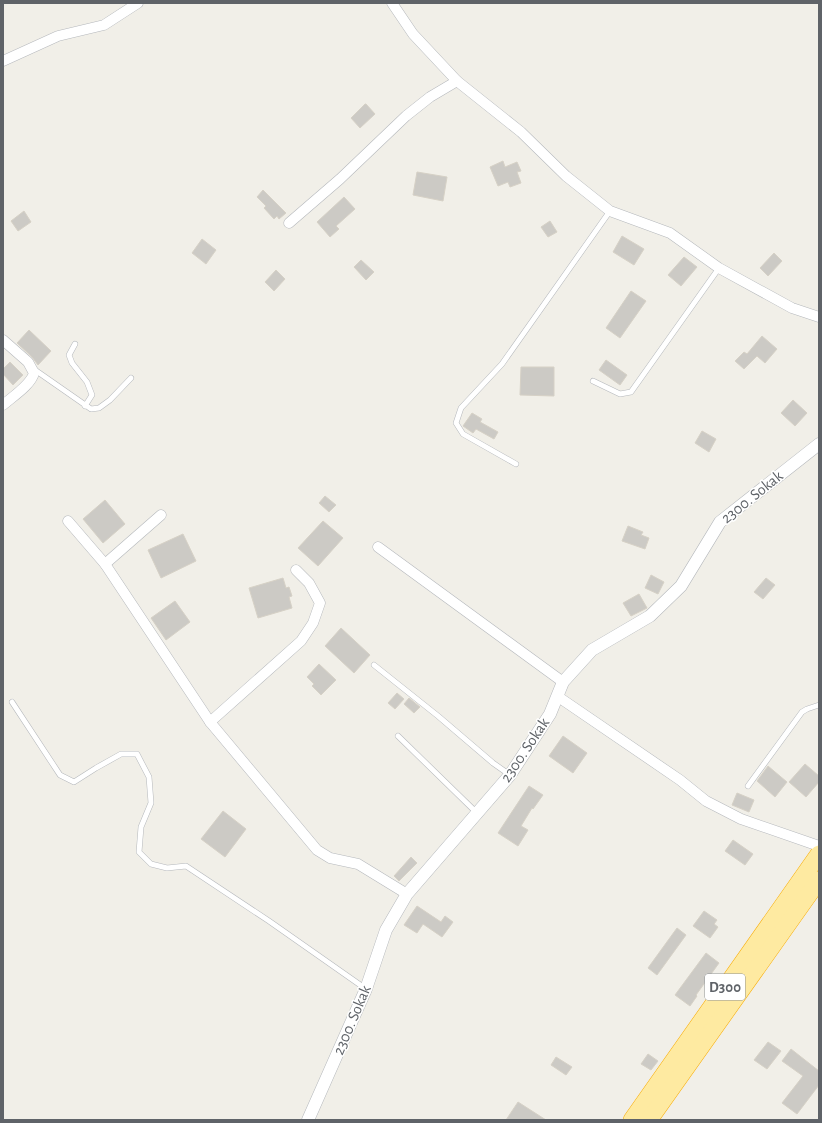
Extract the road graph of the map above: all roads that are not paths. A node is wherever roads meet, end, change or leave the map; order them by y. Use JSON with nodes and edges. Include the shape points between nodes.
{"nodes":[{"id":1,"x":138,"y":3,"type":"edge"},
{"id":2,"x":392,"y":3,"type":"edge"},
{"id":3,"x":3,"y":61,"type":"edge"},
{"id":4,"x":457,"y":81,"type":"junction"},
{"id":5,"x":610,"y":211,"type":"junction"},
{"id":6,"x":289,"y":223,"type":"dead end"},
{"id":7,"x":719,"y":268,"type":"junction"},
{"id":8,"x":819,"y":317,"type":"edge"},
{"id":9,"x":3,"y":340,"type":"edge"},
{"id":10,"x":75,"y":344,"type":"dead end"},
{"id":11,"x":31,"y":368,"type":"junction"},
{"id":12,"x":131,"y":378,"type":"dead end"},
{"id":13,"x":593,"y":381,"type":"dead end"},
{"id":14,"x":3,"y":405,"type":"edge"},
{"id":15,"x":86,"y":406,"type":"junction"},
{"id":16,"x":819,"y":444,"type":"edge"},
{"id":17,"x":516,"y":464,"type":"dead end"},
{"id":18,"x":161,"y":515,"type":"dead end"},
{"id":19,"x":68,"y":521,"type":"dead end"},
{"id":20,"x":378,"y":547,"type":"dead end"},
{"id":21,"x":105,"y":564,"type":"junction"},
{"id":22,"x":296,"y":570,"type":"dead end"},
{"id":23,"x":374,"y":665,"type":"dead end"},
{"id":24,"x":563,"y":682,"type":"junction"},
{"id":25,"x":557,"y":696,"type":"junction"},
{"id":26,"x":12,"y":702,"type":"dead end"},
{"id":27,"x":819,"y":705,"type":"edge"},
{"id":28,"x":210,"y":722,"type":"junction"},
{"id":29,"x":398,"y":736,"type":"dead end"},
{"id":30,"x":510,"y":775,"type":"junction"},
{"id":31,"x":748,"y":786,"type":"dead end"},
{"id":32,"x":477,"y":813,"type":"junction"},
{"id":33,"x":819,"y":846,"type":"edge"},
{"id":34,"x":819,"y":854,"type":"edge"},
{"id":35,"x":819,"y":880,"type":"edge"},
{"id":36,"x":407,"y":894,"type":"junction"},
{"id":37,"x":366,"y":989,"type":"junction"},
{"id":38,"x":308,"y":1120,"type":"edge"},
{"id":39,"x":632,"y":1120,"type":"edge"},
{"id":40,"x":649,"y":1120,"type":"edge"}],
"edges":[{"from":1,"to":3,"type":"street","via":[[104,25],[58,36]]},
{"from":2,"to":4,"type":"street","via":[[413,34]]},
{"from":4,"to":5,"type":"street","via":[[521,132],[566,176]]},
{"from":4,"to":6,"type":"street","via":[[430,97],[406,116]]},
{"from":5,"to":7,"type":"street","via":[[670,234]]},
{"from":5,"to":17,"type":"lane","via":[[502,364],[461,408],[456,423],[463,434]]},
{"from":7,"to":8,"type":"street","via":[[792,308]]},
{"from":7,"to":13,"type":"lane","via":[[631,392],[620,394]]},
{"from":9,"to":11,"type":"street","via":[[28,362]]},
{"from":10,"to":15,"type":"lane","via":[[69,355],[87,382],[92,396]]},
{"from":11,"to":14,"type":"street","via":[[33,378]]},
{"from":11,"to":15,"type":"lane"},
{"from":12,"to":15,"type":"lane","via":[[100,408],[91,409]]},
{"from":16,"to":24,"type":"street","name":"2300. Sokak","via":[[720,522],[681,586],[650,616],[592,650]]},
{"from":18,"to":21,"type":"street"},
{"from":19,"to":21,"type":"street"},
{"from":20,"to":24,"type":"street"},
{"from":21,"to":28,"type":"street"},
{"from":22,"to":28,"type":"street","via":[[309,583],[320,603],[313,623],[301,641]]},
{"from":23,"to":30,"type":"lane"},
{"from":24,"to":25,"type":"street","name":"2300. Sokak"},
{"from":25,"to":30,"type":"street","name":"2300. Sokak","via":[[550,714]]},
{"from":25,"to":33,"type":"street","via":[[706,800],[741,819]]},
{"from":26,"to":37,"type":"lane","via":[[60,775],[74,782],[121,754],[137,754],[149,777],[151,803],[141,828],[139,852],[151,864],[167,868],[186,866]]},
{"from":27,"to":31,"type":"lane","via":[[802,712]]},
{"from":28,"to":36,"type":"street","via":[[317,850],[330,858],[358,864]]},
{"from":29,"to":32,"type":"lane"},
{"from":30,"to":32,"type":"street","name":"2300. Sokak"},
{"from":32,"to":36,"type":"street","name":"2300. Sokak"},
{"from":34,"to":39,"type":"highway","number":"D300"},
{"from":35,"to":40,"type":"highway","number":"D300"},
{"from":36,"to":37,"type":"street","name":"2300. Sokak","via":[[386,930]]},
{"from":37,"to":38,"type":"street","name":"2300. Sokak"}]}
